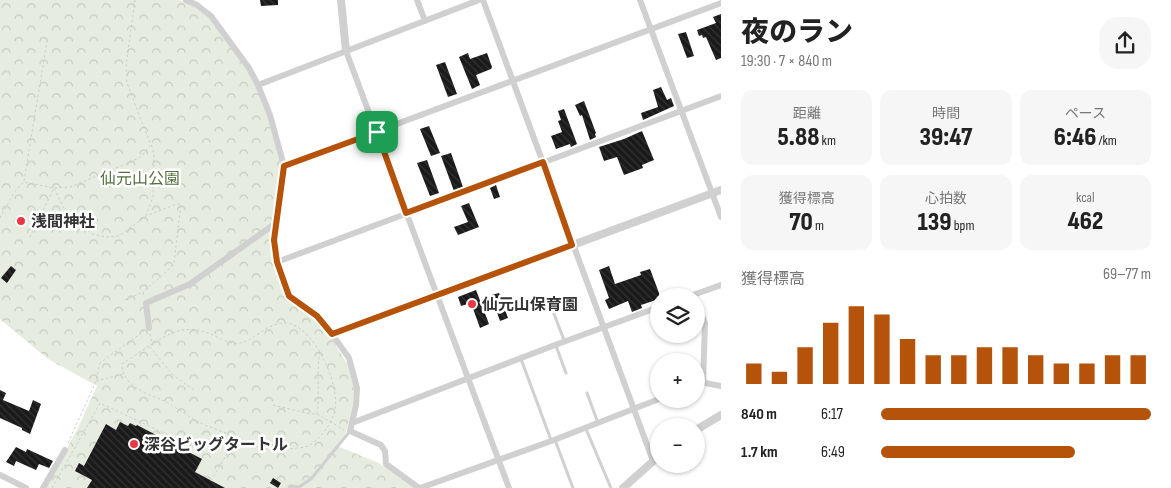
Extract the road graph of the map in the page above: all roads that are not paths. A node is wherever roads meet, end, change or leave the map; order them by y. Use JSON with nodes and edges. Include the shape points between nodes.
{"nodes":[{"id":1,"x":186,"y":0,"type":"edge"},
{"id":2,"x":341,"y":0,"type":"edge"},
{"id":3,"x":418,"y":0,"type":"edge"},
{"id":4,"x":479,"y":0,"type":"edge"},
{"id":5,"x":483,"y":0,"type":"edge"},
{"id":6,"x":640,"y":0,"type":"edge"},
{"id":7,"x":721,"y":3,"type":"edge"},
{"id":8,"x":425,"y":21,"type":"junction"},
{"id":9,"x":651,"y":29,"type":"junction"},
{"id":10,"x":346,"y":51,"type":"junction"},
{"id":11,"x":512,"y":80,"type":"junction"},
{"id":12,"x":258,"y":85,"type":"junction"},
{"id":13,"x":721,"y":96,"type":"edge"},
{"id":14,"x":682,"y":111,"type":"junction"},
{"id":15,"x":377,"y":132,"type":"junction"},
{"id":16,"x":543,"y":162,"type":"junction"},
{"id":17,"x":284,"y":166,"type":"junction"},
{"id":18,"x":721,"y":190,"type":"edge"},
{"id":19,"x":712,"y":193,"type":"junction"},
{"id":20,"x":406,"y":213,"type":"junction"},
{"id":21,"x":721,"y":217,"type":"edge"},
{"id":22,"x":276,"y":223,"type":"junction"},
{"id":23,"x":572,"y":245,"type":"junction"},
{"id":24,"x":277,"y":262,"type":"junction"},
{"id":25,"x":721,"y":285,"type":"edge"},
{"id":26,"x":705,"y":292,"type":"edge"},
{"id":27,"x":438,"y":295,"type":"junction"},
{"id":28,"x":550,"y":306,"type":"dead end"},
{"id":29,"x":650,"y":311,"type":"edge"},
{"id":30,"x":604,"y":327,"type":"junction"},
{"id":31,"x":149,"y":328,"type":"road end"},
{"id":32,"x":332,"y":334,"type":"junction"},
{"id":33,"x":564,"y":342,"type":"junction"},
{"id":34,"x":555,"y":345,"type":"junction"},
{"id":35,"x":521,"y":358,"type":"junction"},
{"id":36,"x":566,"y":373,"type":"dead end"},
{"id":37,"x":468,"y":379,"type":"junction"},
{"id":38,"x":705,"y":384,"type":"edge"},
{"id":39,"x":721,"y":386,"type":"edge"},
{"id":40,"x":587,"y":393,"type":"dead end"},
{"id":41,"x":650,"y":403,"type":"edge"},
{"id":42,"x":634,"y":409,"type":"junction"},
{"id":43,"x":721,"y":415,"type":"edge"},
{"id":44,"x":352,"y":423,"type":"junction"},
{"id":45,"x":598,"y":423,"type":"junction"},
{"id":46,"x":705,"y":425,"type":"edge"},
{"id":47,"x":586,"y":428,"type":"junction"},
{"id":48,"x":349,"y":432,"type":"junction"},
{"id":49,"x":553,"y":440,"type":"junction"},
{"id":50,"x":650,"y":445,"type":"edge"},
{"id":51,"x":65,"y":450,"type":"road end"},
{"id":52,"x":498,"y":460,"type":"junction"},
{"id":53,"x":650,"y":464,"type":"edge"},
{"id":54,"x":0,"y":475,"type":"edge"},
{"id":55,"x":26,"y":488,"type":"edge"},
{"id":56,"x":43,"y":488,"type":"edge"},
{"id":57,"x":289,"y":488,"type":"edge"},
{"id":58,"x":420,"y":488,"type":"edge"},
{"id":59,"x":509,"y":488,"type":"edge"},
{"id":60,"x":573,"y":488,"type":"edge"},
{"id":61,"x":611,"y":488,"type":"edge"},
{"id":62,"x":624,"y":488,"type":"edge"}],
"edges":[{"from":1,"to":12,"type":"street","via":[[211,16]]},
{"from":2,"to":10,"type":"street"},
{"from":3,"to":8,"type":"street"},
{"from":4,"to":8,"type":"street"},
{"from":5,"to":11,"type":"street"},
{"from":6,"to":9,"type":"street"},
{"from":7,"to":9,"type":"street"},
{"from":8,"to":10,"type":"street"},
{"from":9,"to":11,"type":"street"},
{"from":9,"to":14,"type":"street"},
{"from":10,"to":12,"type":"street"},
{"from":10,"to":15,"type":"street"},
{"from":11,"to":15,"type":"street"},
{"from":11,"to":16,"type":"street"},
{"from":12,"to":17,"type":"street"},
{"from":13,"to":14,"type":"street"},
{"from":14,"to":16,"type":"street"},
{"from":14,"to":19,"type":"street"},
{"from":15,"to":17,"type":"street"},
{"from":15,"to":20,"type":"street"},
{"from":16,"to":20,"type":"street"},
{"from":16,"to":23,"type":"street"},
{"from":17,"to":22,"type":"street"},
{"from":18,"to":19,"type":"street"},
{"from":19,"to":21,"type":"street"},
{"from":19,"to":23,"type":"street"},
{"from":20,"to":24,"type":"street"},
{"from":20,"to":27,"type":"street"},
{"from":22,"to":24,"type":"street"},
{"from":22,"to":31,"type":"street","via":[[190,284],[146,303]]},
{"from":23,"to":27,"type":"street"},
{"from":23,"to":30,"type":"street"},
{"from":24,"to":32,"type":"street","via":[[289,296],[317,316]]},
{"from":25,"to":26,"type":"street"},
{"from":27,"to":32,"type":"street"},
{"from":27,"to":37,"type":"street"},
{"from":28,"to":33,"type":"lane"},
{"from":29,"to":30,"type":"street"},
{"from":30,"to":33,"type":"street"},
{"from":30,"to":42,"type":"street"},
{"from":32,"to":44,"type":"street","via":[[348,358],[357,388]]},
{"from":33,"to":34,"type":"street"},
{"from":34,"to":35,"type":"street"},
{"from":34,"to":36,"type":"lane"},
{"from":35,"to":37,"type":"street"},
{"from":35,"to":49,"type":"lane"},
{"from":37,"to":44,"type":"street"},
{"from":37,"to":52,"type":"street"},
{"from":38,"to":39,"type":"street"},
{"from":40,"to":45,"type":"lane"},
{"from":41,"to":42,"type":"street"},
{"from":42,"to":45,"type":"street"},
{"from":42,"to":50,"type":"street"},
{"from":43,"to":46,"type":"street"},
{"from":44,"to":48,"type":"street"},
{"from":45,"to":47,"type":"street"},
{"from":47,"to":49,"type":"street"},
{"from":47,"to":61,"type":"lane"},
{"from":48,"to":57,"type":"lane","via":[[311,479],[300,487]]},
{"from":48,"to":58,"type":"street","via":[[381,445],[386,464]]},
{"from":49,"to":52,"type":"street"},
{"from":49,"to":60,"type":"lane"},
{"from":51,"to":56,"type":"street"},
{"from":52,"to":58,"type":"street"},
{"from":52,"to":59,"type":"street"},
{"from":53,"to":62,"type":"street"},
{"from":54,"to":55,"type":"street"}]}
